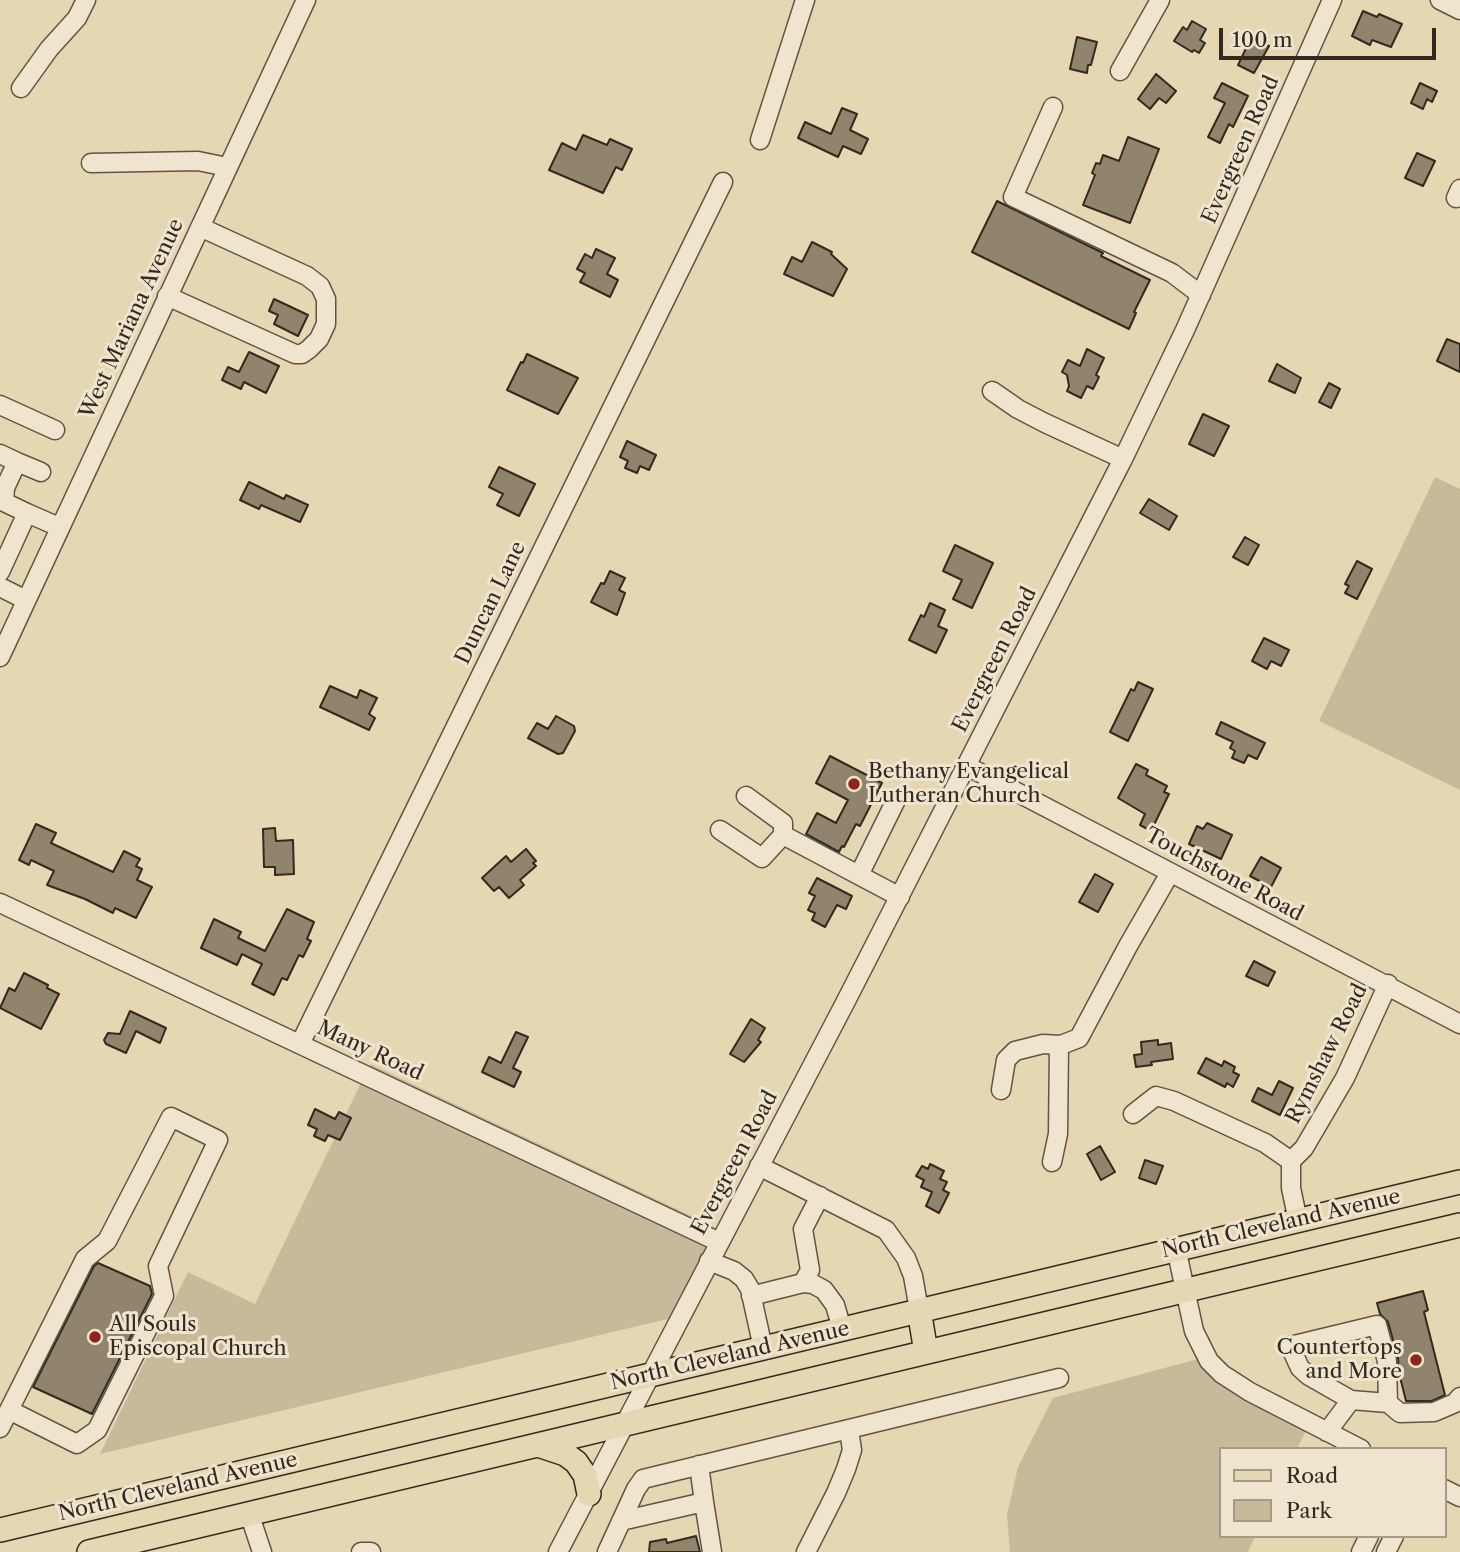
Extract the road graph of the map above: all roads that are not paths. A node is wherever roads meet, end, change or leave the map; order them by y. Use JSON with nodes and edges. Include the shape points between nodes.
{"nodes":[{"id":1,"x":86,"y":0,"type":"edge"},
{"id":2,"x":306,"y":0,"type":"edge"},
{"id":3,"x":804,"y":0,"type":"edge"},
{"id":4,"x":1160,"y":0,"type":"edge"},
{"id":5,"x":1332,"y":0,"type":"edge"},
{"id":6,"x":1442,"y":1,"type":"edge"},
{"id":7,"x":1460,"y":10,"type":"edge"},
{"id":8,"x":1120,"y":71,"type":"dead end"},
{"id":9,"x":21,"y":88,"type":"dead end"},
{"id":10,"x":1052,"y":107,"type":"dead end"},
{"id":11,"x":760,"y":140,"type":"dead end"},
{"id":12,"x":91,"y":163,"type":"dead end"},
{"id":13,"x":227,"y":167,"type":"junction"},
{"id":14,"x":723,"y":182,"type":"dead end"},
{"id":15,"x":200,"y":227,"type":"junction"},
{"id":16,"x":1201,"y":295,"type":"junction"},
{"id":17,"x":167,"y":296,"type":"junction"},
{"id":18,"x":992,"y":391,"type":"dead end"},
{"id":19,"x":0,"y":405,"type":"edge"},
{"id":20,"x":55,"y":430,"type":"dead end"},
{"id":21,"x":0,"y":454,"type":"edge"},
{"id":22,"x":1123,"y":459,"type":"junction"},
{"id":23,"x":17,"y":462,"type":"junction"},
{"id":24,"x":41,"y":472,"type":"dead end"},
{"id":25,"x":27,"y":513,"type":"junction"},
{"id":26,"x":59,"y":527,"type":"junction"},
{"id":27,"x":0,"y":572,"type":"edge"},
{"id":28,"x":0,"y":587,"type":"edge"},
{"id":29,"x":26,"y":600,"type":"junction"},
{"id":30,"x":0,"y":657,"type":"edge"},
{"id":31,"x":967,"y":766,"type":"junction"},
{"id":32,"x":746,"y":796,"type":"dead end"},
{"id":33,"x":896,"y":800,"type":"dead end"},
{"id":34,"x":720,"y":830,"type":"dead end"},
{"id":35,"x":783,"y":835,"type":"junction"},
{"id":36,"x":1170,"y":873,"type":"junction"},
{"id":37,"x":859,"y":875,"type":"junction"},
{"id":38,"x":900,"y":897,"type":"junction"},
{"id":39,"x":0,"y":903,"type":"edge"},
{"id":40,"x":1388,"y":984,"type":"junction"},
{"id":41,"x":1460,"y":1024,"type":"edge"},
{"id":42,"x":300,"y":1044,"type":"junction"},
{"id":43,"x":1059,"y":1045,"type":"junction"},
{"id":44,"x":1001,"y":1090,"type":"dead end"},
{"id":45,"x":1133,"y":1114,"type":"dead end"},
{"id":46,"x":1291,"y":1161,"type":"junction"},
{"id":47,"x":1052,"y":1162,"type":"dead end"},
{"id":48,"x":759,"y":1166,"type":"junction"},
{"id":49,"x":1460,"y":1182,"type":"edge"},
{"id":50,"x":820,"y":1196,"type":"junction"},
{"id":51,"x":1298,"y":1221,"type":"junction"},
{"id":52,"x":1460,"y":1225,"type":"edge"},
{"id":53,"x":719,"y":1242,"type":"junction"},
{"id":54,"x":1177,"y":1248,"type":"junction"},
{"id":55,"x":709,"y":1261,"type":"junction"},
{"id":56,"x":803,"y":1283,"type":"junction"},
{"id":57,"x":1186,"y":1290,"type":"junction"},
{"id":58,"x":751,"y":1296,"type":"junction"},
{"id":59,"x":919,"y":1310,"type":"junction"},
{"id":60,"x":842,"y":1329,"type":"junction"},
{"id":61,"x":763,"y":1348,"type":"junction"},
{"id":62,"x":926,"y":1353,"type":"junction"},
{"id":63,"x":652,"y":1374,"type":"junction"},
{"id":64,"x":1059,"y":1378,"type":"dead end"},
{"id":65,"x":1460,"y":1397,"type":"edge"},
{"id":66,"x":1351,"y":1400,"type":"junction"},
{"id":67,"x":1388,"y":1403,"type":"junction"},
{"id":68,"x":9,"y":1410,"type":"junction"},
{"id":69,"x":626,"y":1424,"type":"junction"},
{"id":70,"x":0,"y":1428,"type":"edge"},
{"id":71,"x":849,"y":1430,"type":"junction"},
{"id":72,"x":1327,"y":1432,"type":"junction"},
{"id":73,"x":538,"y":1445,"type":"junction"},
{"id":74,"x":1357,"y":1447,"type":"edge"},
{"id":75,"x":699,"y":1465,"type":"junction"},
{"id":76,"x":589,"y":1494,"type":"junction"},
{"id":77,"x":704,"y":1502,"type":"junction"},
{"id":78,"x":249,"y":1513,"type":"junction"},
{"id":79,"x":621,"y":1521,"type":"junction"},
{"id":80,"x":0,"y":1530,"type":"edge"},
{"id":81,"x":89,"y":1552,"type":"edge"},
{"id":82,"x":262,"y":1552,"type":"edge"},
{"id":83,"x":361,"y":1552,"type":"edge"},
{"id":84,"x":371,"y":1552,"type":"edge"},
{"id":85,"x":558,"y":1552,"type":"edge"},
{"id":86,"x":607,"y":1552,"type":"edge"},
{"id":87,"x":712,"y":1552,"type":"edge"},
{"id":88,"x":806,"y":1552,"type":"edge"}],
"edges":[{"from":1,"to":9,"type":"street"},
{"from":2,"to":13,"type":"street","name":"West Mariana Avenue"},
{"from":3,"to":11,"type":"street"},
{"from":4,"to":8,"type":"street"},
{"from":5,"to":16,"type":"street","name":"Evergreen Road"},
{"from":6,"to":7,"type":"street"},
{"from":10,"to":16,"type":"street","via":[[1013,197],[1172,273]]},
{"from":12,"to":13,"type":"street","via":[[198,161]]},
{"from":13,"to":15,"type":"street","name":"West Mariana Avenue"},
{"from":14,"to":42,"type":"street","name":"Duncan Lane"},
{"from":15,"to":17,"type":"street","name":"West Mariana Avenue"},
{"from":15,"to":17,"type":"street","via":[[320,286],[326,299],[326,324],[319,339],[302,354],[295,354]]},
{"from":16,"to":22,"type":"street","name":"Evergreen Road"},
{"from":17,"to":26,"type":"street","name":"West Mariana Avenue"},
{"from":18,"to":22,"type":"street","via":[[1018,410]]},
{"from":19,"to":20,"type":"street"},
{"from":21,"to":23,"type":"street"},
{"from":22,"to":31,"type":"street","name":"Evergreen Road"},
{"from":23,"to":24,"type":"street"},
{"from":23,"to":25,"type":"street","via":[[4,502]]},
{"from":25,"to":26,"type":"street"},
{"from":25,"to":27,"type":"street"},
{"from":26,"to":29,"type":"street","name":"West Mariana Avenue"},
{"from":28,"to":29,"type":"street"},
{"from":29,"to":30,"type":"street","name":"West Mariana Avenue"},
{"from":31,"to":36,"type":"street","name":"Touchstone Road"},
{"from":31,"to":38,"type":"street","name":"Evergreen Road"},
{"from":32,"to":35,"type":"street","via":[[783,823]]},
{"from":33,"to":37,"type":"street"},
{"from":34,"to":35,"type":"street","via":[[762,858]]},
{"from":35,"to":37,"type":"street"},
{"from":36,"to":40,"type":"street","name":"Touchstone Road"},
{"from":36,"to":43,"type":"street","via":[[1079,1038]]},
{"from":37,"to":38,"type":"street"},
{"from":38,"to":48,"type":"street","name":"Evergreen Road"},
{"from":39,"to":42,"type":"street","name":"Many Road"},
{"from":40,"to":41,"type":"street","name":"Touchstone Road"},
{"from":40,"to":46,"type":"street","name":"Rymshaw Road","via":[[1345,1078],[1304,1148]]},
{"from":42,"to":53,"type":"street","name":"Many Road"},
{"from":43,"to":44,"type":"street","via":[[1016,1051],[1006,1060]]},
{"from":43,"to":47,"type":"street","via":[[1058,1134]]},
{"from":45,"to":46,"type":"street","via":[[1156,1096],[1174,1101],[1265,1143]]},
{"from":46,"to":51,"type":"street"},
{"from":48,"to":50,"type":"street"},
{"from":48,"to":53,"type":"street","name":"Evergreen Road"},
{"from":49,"to":51,"type":"main road","name":"North Cleveland Avenue"},
{"from":50,"to":56,"type":"street","via":[[803,1229],[810,1270]]},
{"from":50,"to":59,"type":"street","via":[[886,1230],[906,1258]]},
{"from":51,"to":54,"type":"main road","name":"North Cleveland Avenue"},
{"from":52,"to":57,"type":"main road","name":"North Cleveland Avenue"},
{"from":53,"to":55,"type":"street","name":"Evergreen Road"},
{"from":54,"to":57,"type":"street"},
{"from":54,"to":59,"type":"main road","name":"North Cleveland Avenue"},
{"from":55,"to":58,"type":"street","via":[[744,1279]]},
{"from":55,"to":63,"type":"street","name":"Evergreen Road"},
{"from":56,"to":58,"type":"street"},
{"from":56,"to":60,"type":"street","via":[[824,1290],[835,1305]]},
{"from":57,"to":62,"type":"main road","name":"North Cleveland Avenue"},
{"from":57,"to":72,"type":"street","via":[[1200,1347],[1209,1361],[1250,1392]]},
{"from":58,"to":61,"type":"street"},
{"from":59,"to":60,"type":"main road","name":"North Cleveland Avenue"},
{"from":59,"to":62,"type":"main road"},
{"from":60,"to":61,"type":"main road","name":"North Cleveland Avenue"},
{"from":61,"to":63,"type":"main road","name":"North Cleveland Avenue"},
{"from":62,"to":69,"type":"main road","name":"North Cleveland Avenue"},
{"from":63,"to":69,"type":"street","name":"Evergreen Road"},
{"from":63,"to":80,"type":"main road","name":"North Cleveland Avenue"},
{"from":64,"to":71,"type":"street"},
{"from":65,"to":67,"type":"street","via":[[1434,1412],[1400,1413]]},
{"from":66,"to":67,"type":"street"},
{"from":66,"to":67,"type":"street","via":[[1309,1376],[1290,1346],[1377,1325],[1387,1361]]},
{"from":66,"to":72,"type":"street"},
{"from":68,"to":68,"type":"street","via":[[77,1444],[97,1430],[164,1296],[158,1266],[218,1140],[171,1118],[107,1241],[85,1259]]},
{"from":68,"to":70,"type":"street"},
{"from":69,"to":73,"type":"main road","name":"North Cleveland Avenue"},
{"from":69,"to":76,"type":"street","name":"Evergreen Road"},
{"from":71,"to":75,"type":"street"},
{"from":71,"to":88,"type":"street","via":[[852,1450],[846,1469]]},
{"from":72,"to":74,"type":"street"},
{"from":73,"to":76,"type":"main road","via":[[576,1462]]},
{"from":73,"to":78,"type":"main road","name":"North Cleveland Avenue"},
{"from":75,"to":77,"type":"street"},
{"from":75,"to":79,"type":"street","via":[[643,1479]]},
{"from":76,"to":85,"type":"street","name":"Evergreen Road"},
{"from":77,"to":79,"type":"street"},
{"from":77,"to":87,"type":"street"},
{"from":78,"to":81,"type":"main road","name":"North Cleveland Avenue"},
{"from":78,"to":82,"type":"street"},
{"from":79,"to":86,"type":"street"},
{"from":83,"to":84,"type":"street"}]}
